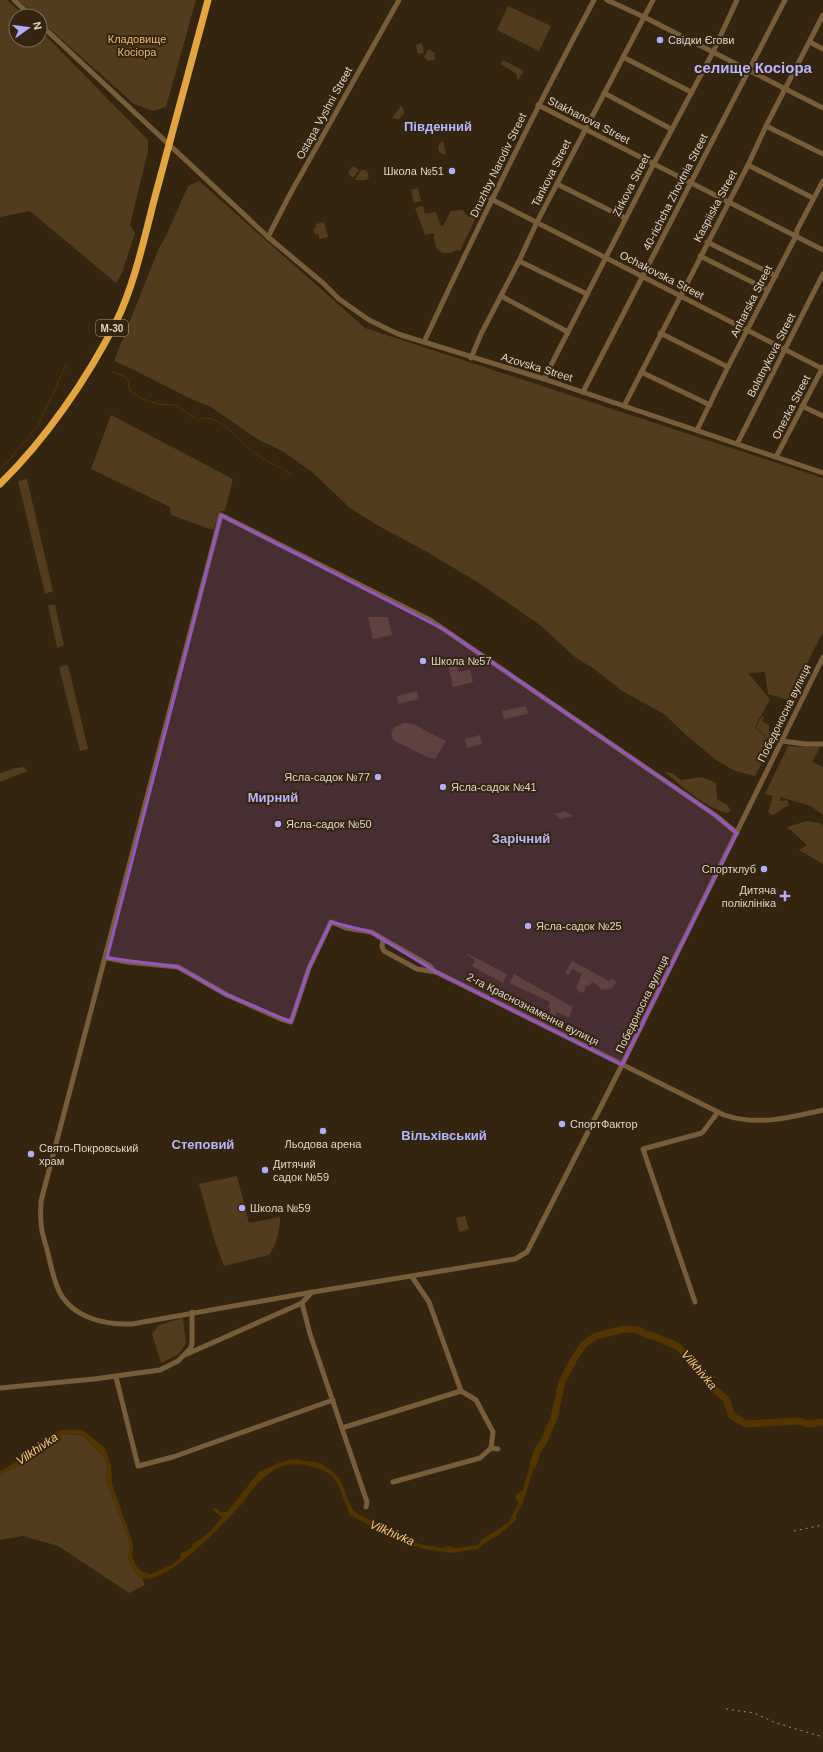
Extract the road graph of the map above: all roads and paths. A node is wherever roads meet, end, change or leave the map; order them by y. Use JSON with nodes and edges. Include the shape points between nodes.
{"nodes":[{"id":1,"x":14,"y":0,"type":"edge"},
{"id":2,"x":208,"y":0,"type":"edge"},
{"id":3,"x":399,"y":0,"type":"edge"},
{"id":4,"x":594,"y":0,"type":"edge"},
{"id":5,"x":607,"y":0,"type":"edge"},
{"id":6,"x":652,"y":0,"type":"edge"},
{"id":7,"x":730,"y":0,"type":"edge"},
{"id":8,"x":785,"y":0,"type":"edge"},
{"id":9,"x":737,"y":1,"type":"edge"},
{"id":10,"x":22,"y":8,"type":"edge"},
{"id":11,"x":823,"y":15,"type":"edge"},
{"id":12,"x":644,"y":17,"type":"junction"},
{"id":13,"x":48,"y":31,"type":"edge"},
{"id":14,"x":810,"y":42,"type":"junction"},
{"id":15,"x":823,"y":49,"type":"edge"},
{"id":16,"x":714,"y":52,"type":"junction"},
{"id":17,"x":623,"y":57,"type":"junction"},
{"id":18,"x":748,"y":70,"type":"junction"},
{"id":19,"x":786,"y":90,"type":"junction"},
{"id":20,"x":691,"y":92,"type":"junction"},
{"id":21,"x":604,"y":94,"type":"junction"},
{"id":22,"x":538,"y":105,"type":"junction"},
{"id":23,"x":823,"y":108,"type":"edge"},
{"id":24,"x":766,"y":126,"type":"junction"},
{"id":25,"x":585,"y":129,"type":"junction"},
{"id":26,"x":671,"y":129,"type":"junction"},
{"id":27,"x":169,"y":145,"type":"junction"},
{"id":28,"x":823,"y":154,"type":"edge"},
{"id":29,"x":652,"y":165,"type":"junction"},
{"id":30,"x":748,"y":165,"type":"junction"},
{"id":31,"x":823,"y":181,"type":"edge"},
{"id":32,"x":557,"y":184,"type":"junction"},
{"id":33,"x":691,"y":184,"type":"junction"},
{"id":34,"x":813,"y":198,"type":"junction"},
{"id":35,"x":491,"y":199,"type":"junction"},
{"id":36,"x":727,"y":203,"type":"junction"},
{"id":37,"x":625,"y":218,"type":"junction"},
{"id":38,"x":537,"y":222,"type":"junction"},
{"id":39,"x":796,"y":236,"type":"junction"},
{"id":40,"x":268,"y":237,"type":"junction"},
{"id":41,"x":707,"y":242,"type":"junction"},
{"id":42,"x":823,"y":250,"type":"edge"},
{"id":43,"x":700,"y":256,"type":"junction"},
{"id":44,"x":605,"y":258,"type":"junction"},
{"id":45,"x":519,"y":261,"type":"junction"},
{"id":46,"x":823,"y":274,"type":"edge"},
{"id":47,"x":643,"y":276,"type":"junction"},
{"id":48,"x":776,"y":276,"type":"junction"},
{"id":49,"x":768,"y":290,"type":"junction"},
{"id":50,"x":587,"y":294,"type":"junction"},
{"id":51,"x":501,"y":296,"type":"junction"},
{"id":52,"x":680,"y":296,"type":"junction"},
{"id":53,"x":748,"y":330,"type":"junction"},
{"id":54,"x":568,"y":332,"type":"junction"},
{"id":55,"x":660,"y":333,"type":"junction"},
{"id":56,"x":424,"y":342,"type":"junction"},
{"id":57,"x":785,"y":349,"type":"junction"},
{"id":58,"x":471,"y":358,"type":"junction"},
{"id":59,"x":728,"y":367,"type":"junction"},
{"id":60,"x":823,"y":368,"type":"edge"},
{"id":61,"x":641,"y":372,"type":"junction"},
{"id":62,"x":544,"y":379,"type":"junction"},
{"id":63,"x":583,"y":392,"type":"junction"},
{"id":64,"x":710,"y":405,"type":"junction"},
{"id":65,"x":624,"y":406,"type":"junction"},
{"id":66,"x":802,"y":406,"type":"junction"},
{"id":67,"x":823,"y":416,"type":"edge"},
{"id":68,"x":697,"y":430,"type":"junction"},
{"id":69,"x":736,"y":444,"type":"junction"},
{"id":70,"x":776,"y":457,"type":"junction"},
{"id":71,"x":823,"y":473,"type":"edge"},
{"id":72,"x":0,"y":484,"type":"edge"},
{"id":73,"x":823,"y":657,"type":"edge"},
{"id":74,"x":782,"y":741,"type":"junction"},
{"id":75,"x":823,"y":744,"type":"edge"},
{"id":76,"x":737,"y":833,"type":"junction"},
{"id":77,"x":383,"y":939,"type":"junction"},
{"id":78,"x":107,"y":958,"type":"junction"},
{"id":79,"x":436,"y":972,"type":"junction"},
{"id":80,"x":622,"y":1065,"type":"junction"},
{"id":81,"x":823,"y":1110,"type":"edge"},
{"id":82,"x":718,"y":1112,"type":"junction"},
{"id":83,"x":412,"y":1277,"type":"junction"},
{"id":84,"x":313,"y":1292,"type":"junction"},
{"id":85,"x":302,"y":1302,"type":"junction"},
{"id":86,"x":695,"y":1302,"type":"dead end"},
{"id":87,"x":192,"y":1312,"type":"junction"},
{"id":88,"x":185,"y":1355,"type":"junction"},
{"id":89,"x":116,"y":1377,"type":"junction"},
{"id":90,"x":0,"y":1388,"type":"edge"},
{"id":91,"x":461,"y":1390,"type":"junction"},
{"id":92,"x":333,"y":1400,"type":"junction"},
{"id":93,"x":342,"y":1428,"type":"junction"},
{"id":94,"x":491,"y":1448,"type":"junction"},
{"id":95,"x":498,"y":1449,"type":"dead end"},
{"id":96,"x":393,"y":1482,"type":"dead end"},
{"id":97,"x":366,"y":1507,"type":"dead end"}],
"edges":[{"from":1,"to":10,"type":"street"},
{"from":2,"to":27,"type":"highway","number":"М-30"},
{"from":3,"to":40,"type":"street","name":"Ostapa Vyshni Street"},
{"from":4,"to":22,"type":"street","name":"Druzhby Narodiv Street"},
{"from":5,"to":12,"type":"street"},
{"from":6,"to":12,"type":"street","name":"Tankova Street"},
{"from":7,"to":9,"type":"street"},
{"from":8,"to":18,"type":"street","name":"40-richcha Zhovtnia Street"},
{"from":9,"to":16,"type":"street","name":"Zirkova Street"},
{"from":11,"to":14,"type":"street","name":"Kaspiiska Street"},
{"from":12,"to":16,"type":"street"},
{"from":12,"to":17,"type":"street","name":"Tankova Street"},
{"from":13,"to":27,"type":"street","name":"Azovska Street"},
{"from":14,"to":15,"type":"street"},
{"from":14,"to":19,"type":"street","name":"Kaspiiska Street"},
{"from":16,"to":18,"type":"street"},
{"from":16,"to":20,"type":"street","name":"Zirkova Street"},
{"from":17,"to":20,"type":"street"},
{"from":17,"to":21,"type":"street","name":"Tankova Street"},
{"from":18,"to":19,"type":"street"},
{"from":18,"to":33,"type":"street","name":"40-richcha Zhovtnia Street"},
{"from":19,"to":23,"type":"street"},
{"from":19,"to":24,"type":"street","name":"Kaspiiska Street"},
{"from":20,"to":26,"type":"street","name":"Zirkova Street"},
{"from":21,"to":25,"type":"street","name":"Tankova Street"},
{"from":21,"to":26,"type":"street"},
{"from":22,"to":25,"type":"street","name":"Stakhanova Street"},
{"from":22,"to":35,"type":"street","name":"Druzhby Narodiv Street"},
{"from":24,"to":28,"type":"street"},
{"from":24,"to":30,"type":"street","name":"Kaspiiska Street"},
{"from":25,"to":29,"type":"street","name":"Stakhanova Street"},
{"from":25,"to":32,"type":"street","name":"Tankova Street"},
{"from":26,"to":29,"type":"street","name":"Zirkova Street"},
{"from":27,"to":40,"type":"street","name":"Azovska Street"},
{"from":27,"to":72,"type":"highway","number":"М-30","via":[[132,282],[116,321],[92,365],[56,420]]},
{"from":29,"to":33,"type":"street","name":"Stakhanova Street"},
{"from":29,"to":37,"type":"street","name":"Zirkova Street"},
{"from":30,"to":34,"type":"street"},
{"from":30,"to":36,"type":"street","name":"Kaspiiska Street"},
{"from":31,"to":34,"type":"street","name":"Anharska Street"},
{"from":32,"to":37,"type":"street"},
{"from":32,"to":38,"type":"street","name":"Tankova Street"},
{"from":33,"to":36,"type":"street","name":"Stakhanova Street"},
{"from":33,"to":47,"type":"street","name":"40-richcha Zhovtnia Street"},
{"from":34,"to":39,"type":"street","name":"Anharska Street"},
{"from":35,"to":38,"type":"street","name":"Ochakovska Street"},
{"from":35,"to":56,"type":"street","name":"Druzhby Narodiv Street"},
{"from":36,"to":39,"type":"street","name":"Stakhanova Street"},
{"from":36,"to":41,"type":"street","name":"Kaspiiska Street"},
{"from":37,"to":44,"type":"street","name":"Zirkova Street"},
{"from":38,"to":44,"type":"street","name":"Ochakovska Street"},
{"from":38,"to":45,"type":"street","name":"Tankova Street"},
{"from":39,"to":42,"type":"street","name":"Stakhanova Street"},
{"from":39,"to":48,"type":"street","name":"Anharska Street"},
{"from":40,"to":56,"type":"street","name":"Azovska Street","via":[[339,299],[369,320],[398,334]]},
{"from":41,"to":43,"type":"street","name":"Kaspiiska Street"},
{"from":41,"to":48,"type":"street"},
{"from":43,"to":49,"type":"street"},
{"from":43,"to":52,"type":"street","name":"Kaspiiska Street"},
{"from":44,"to":47,"type":"street","name":"Ochakovska Street"},
{"from":44,"to":50,"type":"street","name":"Zirkova Street"},
{"from":45,"to":50,"type":"street"},
{"from":45,"to":51,"type":"street","name":"Tankova Street"},
{"from":46,"to":57,"type":"street","name":"Bolotnykova Street"},
{"from":47,"to":52,"type":"street","name":"Ochakovska Street"},
{"from":47,"to":63,"type":"street","name":"40-richcha Zhovtnia Street"},
{"from":48,"to":49,"type":"street","name":"Anharska Street"},
{"from":49,"to":53,"type":"street","name":"Anharska Street"},
{"from":50,"to":54,"type":"street","name":"Zirkova Street"},
{"from":51,"to":54,"type":"street"},
{"from":51,"to":58,"type":"street","name":"Tankova Street"},
{"from":52,"to":53,"type":"street","name":"Ochakovska Street"},
{"from":52,"to":55,"type":"street","name":"Kaspiiska Street"},
{"from":53,"to":57,"type":"street","name":"Ochakovska Street"},
{"from":53,"to":59,"type":"street","name":"Anharska Street"},
{"from":54,"to":62,"type":"street","name":"Zirkova Street"},
{"from":55,"to":59,"type":"street"},
{"from":55,"to":61,"type":"street","name":"Kaspiiska Street"},
{"from":56,"to":58,"type":"street","name":"Azovska Street"},
{"from":57,"to":60,"type":"street","name":"Ochakovska Street"},
{"from":57,"to":69,"type":"street","name":"Bolotnykova Street"},
{"from":58,"to":62,"type":"street","name":"Azovska Street"},
{"from":59,"to":64,"type":"street","name":"Anharska Street"},
{"from":60,"to":66,"type":"street","name":"Onezka Street"},
{"from":61,"to":64,"type":"street"},
{"from":61,"to":65,"type":"street","name":"Kaspiiska Street"},
{"from":62,"to":63,"type":"street","name":"Azovska Street"},
{"from":63,"to":65,"type":"street","name":"Azovska Street"},
{"from":64,"to":68,"type":"street","name":"Anharska Street"},
{"from":65,"to":68,"type":"street","name":"Azovska Street"},
{"from":66,"to":67,"type":"street"},
{"from":66,"to":70,"type":"street","name":"Onezka Street"},
{"from":68,"to":69,"type":"street","name":"Azovska Street"},
{"from":69,"to":70,"type":"street","name":"Azovska Street"},
{"from":70,"to":71,"type":"street","name":"Azovska Street"},
{"from":73,"to":74,"type":"street","name":"Победоносна вулиця"},
{"from":74,"to":75,"type":"street"},
{"from":74,"to":76,"type":"street","name":"Победоносна вулиця"},
{"from":76,"to":78,"type":"street","name":"Победоносна вулиця","via":[[715,815],[445,630],[221,515]]},
{"from":76,"to":80,"type":"street","name":"Победоносна вулиця"},
{"from":77,"to":78,"type":"street","via":[[371,932],[346,928],[331,922],[309,968],[291,1022],[227,995],[178,966]]},
{"from":77,"to":79,"type":"street","name":"2-га Краснознаменна вулиця"},
{"from":77,"to":79,"type":"street","name":"2-га Краснознаменна вулиця","via":[[384,951],[417,968]]},
{"from":78,"to":87,"type":"street","name":"Победоносна вулиця","via":[[41,1201],[41,1223],[56,1284],[69,1305],[80,1313],[116,1325]]},
{"from":79,"to":80,"type":"street","name":"2-га Краснознаменна вулиця"},
{"from":80,"to":82,"type":"street","name":"2-га Краснознаменна вулиця"},
{"from":80,"to":83,"type":"street","name":"Победоносна вулиця","via":[[527,1252],[515,1260]]},
{"from":81,"to":82,"type":"street","name":"2-га Краснознаменна вулиця","via":[[795,1117],[763,1120],[736,1119]]},
{"from":82,"to":86,"type":"street","via":[[702,1133],[643,1149]]},
{"from":83,"to":84,"type":"street","name":"Победоносна вулиця"},
{"from":83,"to":91,"type":"street","via":[[429,1302]]},
{"from":84,"to":85,"type":"street"},
{"from":84,"to":87,"type":"street","name":"Победоносна вулиця"},
{"from":85,"to":88,"type":"street"},
{"from":85,"to":92,"type":"street","via":[[310,1334]]},
{"from":87,"to":88,"type":"street","via":[[192,1344]]},
{"from":88,"to":89,"type":"street","via":[[160,1370]]},
{"from":89,"to":90,"type":"street"},
{"from":89,"to":92,"type":"street","via":[[138,1466],[173,1457]]},
{"from":91,"to":93,"type":"street"},
{"from":91,"to":94,"type":"street","via":[[476,1400],[493,1432]]},
{"from":92,"to":93,"type":"street"},
{"from":93,"to":97,"type":"street"},
{"from":94,"to":95,"type":"street"},
{"from":94,"to":96,"type":"street","via":[[480,1458]]}]}
